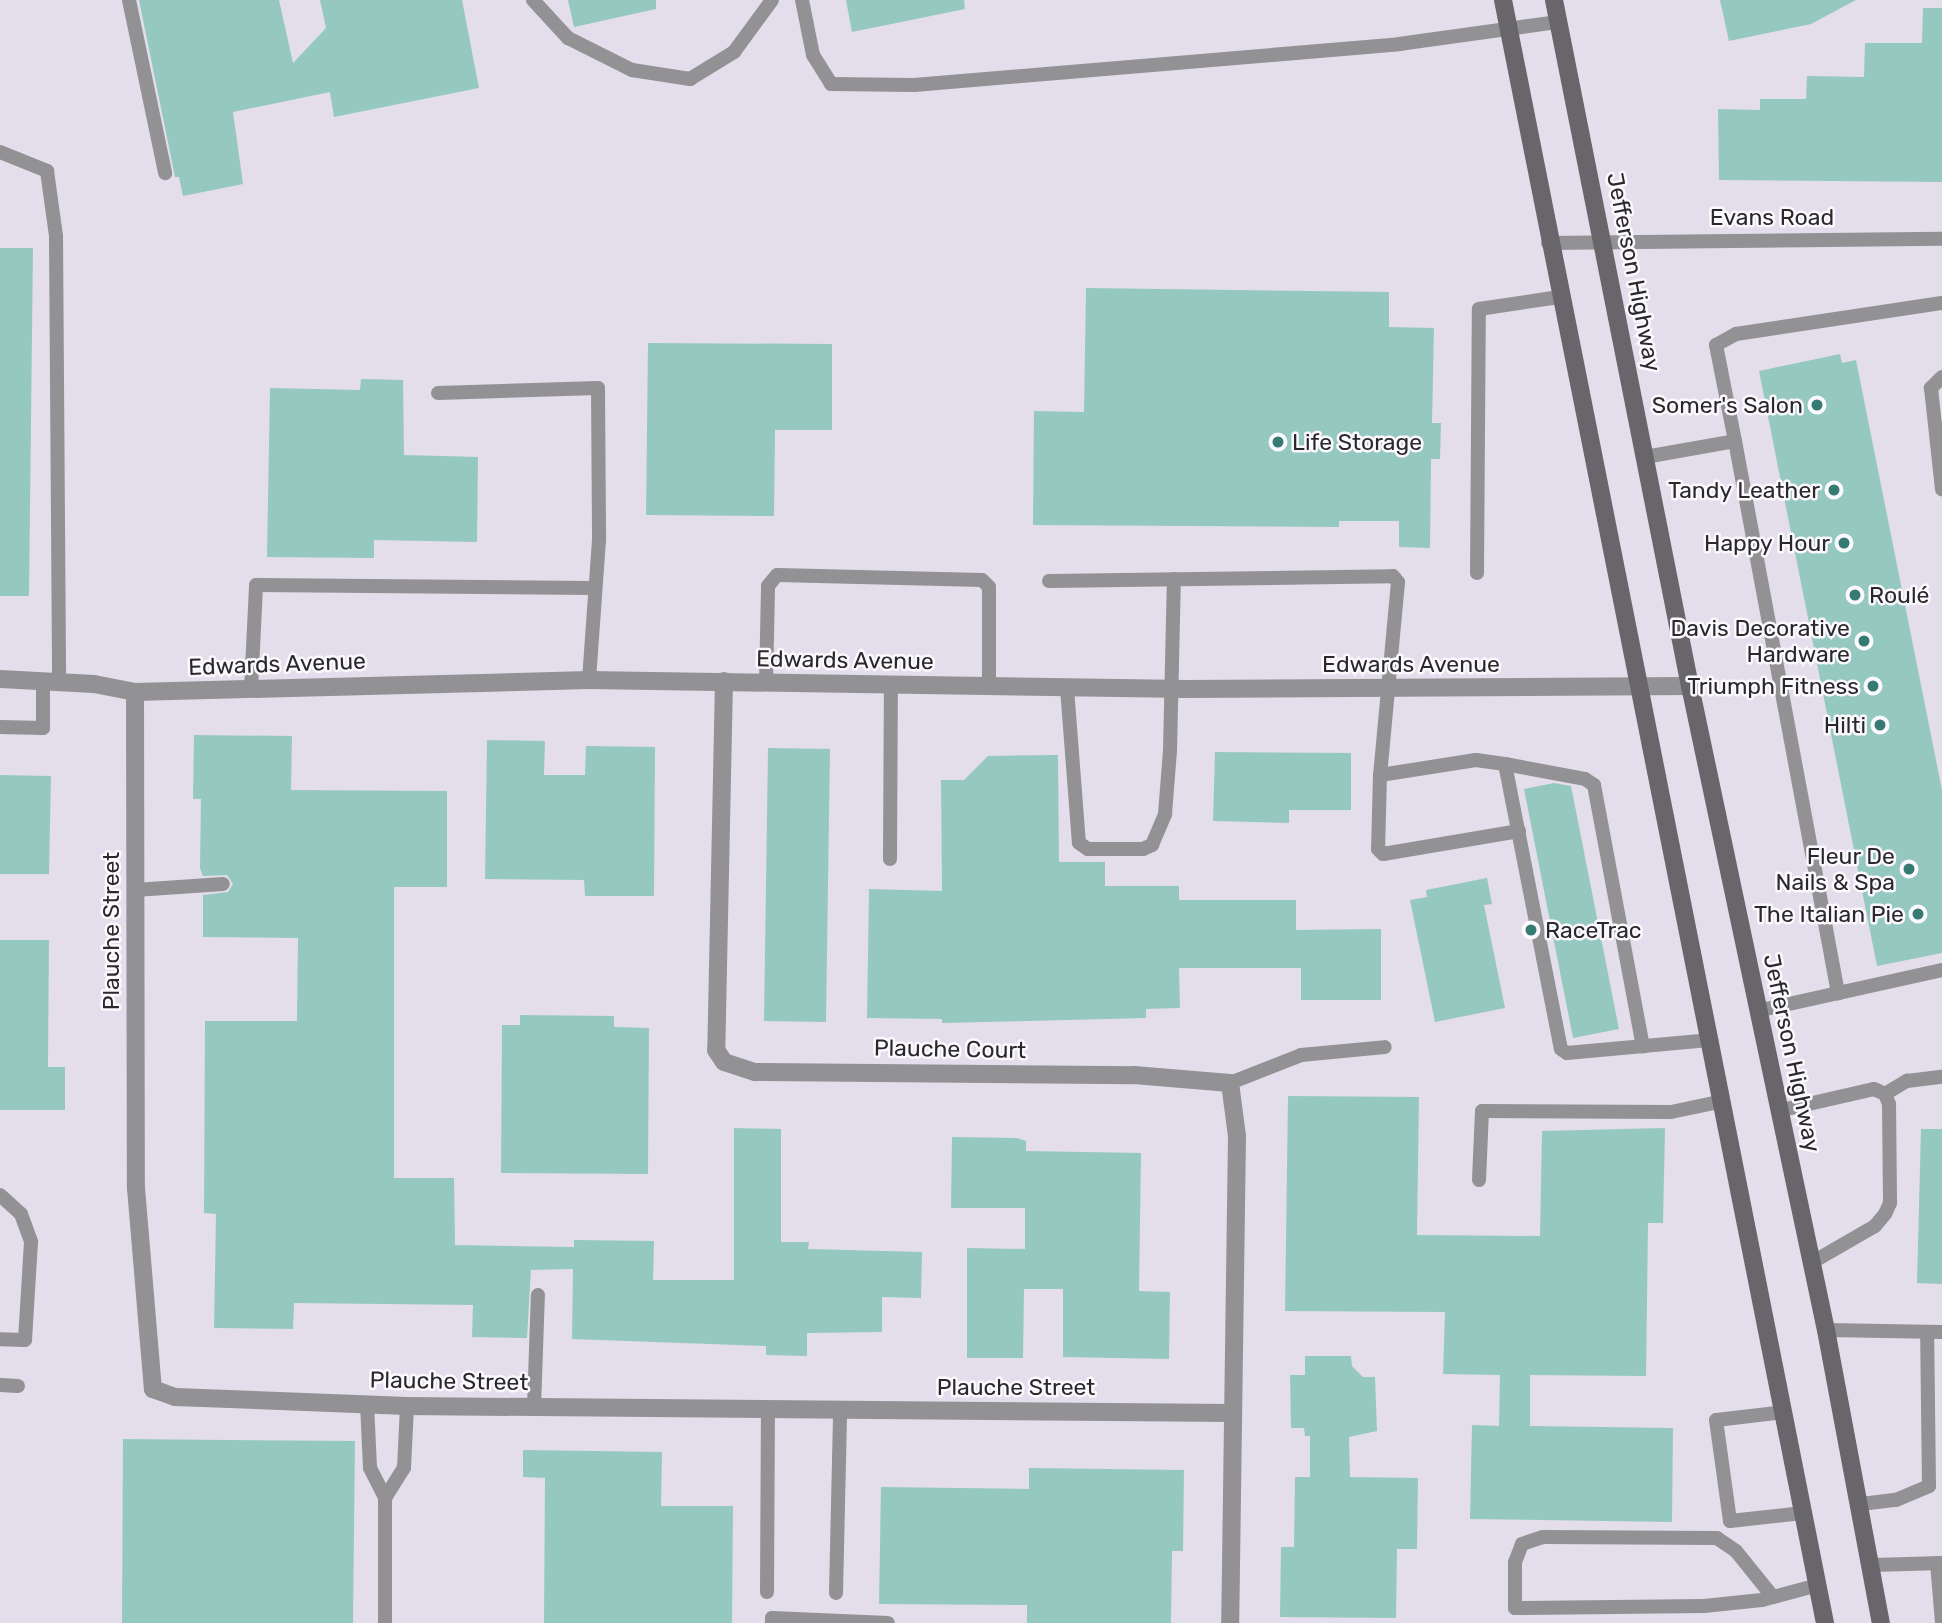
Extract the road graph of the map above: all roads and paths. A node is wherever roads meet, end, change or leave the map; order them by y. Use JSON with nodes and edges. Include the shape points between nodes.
{"nodes":[{"id":1,"x":129,"y":0,"type":"edge"},
{"id":2,"x":533,"y":0,"type":"edge"},
{"id":3,"x":772,"y":0,"type":"edge"},
{"id":4,"x":802,"y":0,"type":"edge"},
{"id":5,"x":1503,"y":0,"type":"edge"},
{"id":6,"x":1554,"y":0,"type":"edge"},
{"id":7,"x":1558,"y":22,"type":"junction"},
{"id":8,"x":1509,"y":29,"type":"junction"},
{"id":9,"x":0,"y":152,"type":"edge"},
{"id":10,"x":165,"y":173,"type":"dead end"},
{"id":11,"x":1942,"y":239,"type":"edge"},
{"id":12,"x":1603,"y":241,"type":"junction"},
{"id":13,"x":1548,"y":243,"type":"junction"},
{"id":14,"x":1559,"y":297,"type":"junction"},
{"id":15,"x":1942,"y":303,"type":"edge"},
{"id":16,"x":1942,"y":377,"type":"edge"},
{"id":17,"x":438,"y":393,"type":"dead end"},
{"id":18,"x":1735,"y":441,"type":"junction"},
{"id":19,"x":1645,"y":457,"type":"junction"},
{"id":20,"x":1942,"y":489,"type":"edge"},
{"id":21,"x":1477,"y":573,"type":"dead end"},
{"id":22,"x":1174,"y":579,"type":"junction"},
{"id":23,"x":1049,"y":581,"type":"dead end"},
{"id":24,"x":593,"y":588,"type":"junction"},
{"id":25,"x":0,"y":679,"type":"edge"},
{"id":26,"x":589,"y":680,"type":"junction"},
{"id":27,"x":724,"y":681,"type":"junction"},
{"id":28,"x":51,"y":682,"type":"junction"},
{"id":29,"x":766,"y":683,"type":"junction"},
{"id":30,"x":891,"y":685,"type":"junction"},
{"id":31,"x":1690,"y":686,"type":"junction"},
{"id":32,"x":989,"y":687,"type":"junction"},
{"id":33,"x":1636,"y":687,"type":"junction"},
{"id":34,"x":1067,"y":688,"type":"junction"},
{"id":35,"x":251,"y":689,"type":"junction"},
{"id":36,"x":1171,"y":689,"type":"junction"},
{"id":37,"x":1391,"y":689,"type":"junction"},
{"id":38,"x":135,"y":692,"type":"junction"},
{"id":39,"x":0,"y":727,"type":"edge"},
{"id":40,"x":1505,"y":764,"type":"junction"},
{"id":41,"x":1380,"y":775,"type":"junction"},
{"id":42,"x":1519,"y":831,"type":"junction"},
{"id":43,"x":890,"y":859,"type":"dead end"},
{"id":44,"x":223,"y":884,"type":"dead end"},
{"id":45,"x":135,"y":890,"type":"junction"},
{"id":46,"x":1942,"y":970,"type":"edge"},
{"id":47,"x":1838,"y":993,"type":"junction"},
{"id":48,"x":1757,"y":1011,"type":"junction"},
{"id":49,"x":1711,"y":1040,"type":"junction"},
{"id":50,"x":1643,"y":1046,"type":"junction"},
{"id":51,"x":1385,"y":1047,"type":"dead end"},
{"id":52,"x":1942,"y":1077,"type":"edge"},
{"id":53,"x":1230,"y":1083,"type":"junction"},
{"id":54,"x":1885,"y":1094,"type":"junction"},
{"id":55,"x":1723,"y":1101,"type":"junction"},
{"id":56,"x":1778,"y":1111,"type":"junction"},
{"id":57,"x":1479,"y":1180,"type":"dead end"},
{"id":58,"x":0,"y":1195,"type":"edge"},
{"id":59,"x":1811,"y":1263,"type":"junction"},
{"id":60,"x":538,"y":1295,"type":"dead end"},
{"id":61,"x":1826,"y":1330,"type":"junction"},
{"id":62,"x":1942,"y":1332,"type":"edge"},
{"id":63,"x":1927,"y":1333,"type":"junction"},
{"id":64,"x":0,"y":1339,"type":"edge"},
{"id":65,"x":0,"y":1385,"type":"edge"},
{"id":66,"x":18,"y":1386,"type":"dead end"},
{"id":67,"x":367,"y":1404,"type":"junction"},
{"id":68,"x":407,"y":1406,"type":"junction"},
{"id":69,"x":534,"y":1407,"type":"junction"},
{"id":70,"x":768,"y":1410,"type":"junction"},
{"id":71,"x":840,"y":1410,"type":"junction"},
{"id":72,"x":1784,"y":1412,"type":"junction"},
{"id":73,"x":1234,"y":1413,"type":"junction"},
{"id":74,"x":386,"y":1498,"type":"junction"},
{"id":75,"x":1861,"y":1504,"type":"junction"},
{"id":76,"x":1803,"y":1513,"type":"junction"},
{"id":77,"x":1939,"y":1563,"type":"edge"},
{"id":78,"x":1873,"y":1565,"type":"junction"},
{"id":79,"x":1818,"y":1585,"type":"junction"},
{"id":80,"x":767,"y":1592,"type":"dead end"},
{"id":81,"x":836,"y":1593,"type":"dead end"},
{"id":82,"x":1773,"y":1597,"type":"junction"},
{"id":83,"x":384,"y":1623,"type":"edge"},
{"id":84,"x":772,"y":1623,"type":"edge"},
{"id":85,"x":888,"y":1623,"type":"edge"},
{"id":86,"x":1230,"y":1623,"type":"edge"},
{"id":87,"x":1825,"y":1623,"type":"edge"},
{"id":88,"x":1881,"y":1623,"type":"edge"},
{"id":89,"x":1942,"y":1623,"type":"edge"}],
"edges":[{"from":1,"to":10,"type":"lane"},
{"from":2,"to":3,"type":"lane","via":[[568,38],[632,70],[690,79],[734,52]]},
{"from":4,"to":8,"type":"lane","via":[[813,55],[831,84],[914,85],[1399,44]]},
{"from":5,"to":8,"type":"main road"},
{"from":6,"to":7,"type":"main road","name":"Jefferson Highway"},
{"from":7,"to":8,"type":"lane"},
{"from":7,"to":12,"type":"main road","name":"Jefferson Highway"},
{"from":8,"to":13,"type":"main road"},
{"from":9,"to":28,"type":"lane","via":[[47,171],[56,236]]},
{"from":11,"to":12,"type":"lane","name":"Evans Road"},
{"from":12,"to":13,"type":"lane","name":"Evans Road"},
{"from":12,"to":19,"type":"main road","name":"Jefferson Highway"},
{"from":13,"to":14,"type":"main road"},
{"from":14,"to":21,"type":"lane","via":[[1479,309]]},
{"from":14,"to":33,"type":"main road"},
{"from":15,"to":18,"type":"lane","via":[[1735,334],[1716,345]]},
{"from":16,"to":20,"type":"lane","via":[[1931,388]]},
{"from":17,"to":24,"type":"lane","via":[[598,388],[599,540]]},
{"from":18,"to":19,"type":"lane"},
{"from":18,"to":47,"type":"lane"},
{"from":19,"to":31,"type":"main road","name":"Jefferson Highway"},
{"from":22,"to":23,"type":"lane"},
{"from":22,"to":36,"type":"lane"},
{"from":22,"to":37,"type":"lane","via":[[1393,576],[1398,582]]},
{"from":24,"to":26,"type":"lane"},
{"from":24,"to":35,"type":"lane","via":[[256,585]]},
{"from":25,"to":28,"type":"street","name":"Edwards Avenue"},
{"from":26,"to":27,"type":"street","name":"Edwards Avenue"},
{"from":26,"to":35,"type":"street","name":"Edwards Avenue"},
{"from":27,"to":29,"type":"street","name":"Edwards Avenue"},
{"from":27,"to":53,"type":"street","name":"Plauche Court","via":[[716,1049],[724,1062],[733,1069],[755,1072],[1135,1075]]},
{"from":28,"to":38,"type":"street","name":"Edwards Avenue"},
{"from":28,"to":39,"type":"lane","via":[[43,728]]},
{"from":29,"to":30,"type":"street","name":"Edwards Avenue"},
{"from":29,"to":32,"type":"lane","via":[[768,586],[777,575],[982,580],[989,587]]},
{"from":30,"to":32,"type":"street","name":"Edwards Avenue"},
{"from":30,"to":43,"type":"lane"},
{"from":31,"to":33,"type":"street","name":"Edwards Avenue"},
{"from":31,"to":48,"type":"main road","name":"Jefferson Highway"},
{"from":32,"to":34,"type":"street","name":"Edwards Avenue"},
{"from":33,"to":37,"type":"street","name":"Edwards Avenue"},
{"from":33,"to":49,"type":"main road"},
{"from":34,"to":36,"type":"street","name":"Edwards Avenue"},
{"from":34,"to":36,"type":"lane","via":[[1076,835],[1088,849],[1143,849],[1159,834],[1170,751]]},
{"from":35,"to":38,"type":"street","name":"Edwards Avenue"},
{"from":36,"to":37,"type":"street","name":"Edwards Avenue"},
{"from":37,"to":41,"type":"lane"},
{"from":38,"to":45,"type":"street","name":"Plauche Street"},
{"from":40,"to":41,"type":"lane","via":[[1476,760]]},
{"from":40,"to":42,"type":"lane"},
{"from":40,"to":50,"type":"lane","via":[[1585,779],[1594,785]]},
{"from":41,"to":42,"type":"lane","via":[[1378,849],[1383,854]]},
{"from":42,"to":50,"type":"lane","via":[[1561,1049],[1567,1053]]},
{"from":44,"to":45,"type":"lane"},
{"from":45,"to":67,"type":"street","name":"Plauche Street","via":[[136,1188],[149,1381],[153,1389],[175,1397]]},
{"from":46,"to":47,"type":"lane"},
{"from":47,"to":48,"type":"lane"},
{"from":48,"to":56,"type":"main road","name":"Jefferson Highway"},
{"from":49,"to":50,"type":"lane"},
{"from":49,"to":55,"type":"main road"},
{"from":51,"to":53,"type":"lane","via":[[1301,1055]]},
{"from":52,"to":54,"type":"lane","via":[[1907,1081]]},
{"from":53,"to":73,"type":"street","via":[[1237,1136]]},
{"from":54,"to":56,"type":"lane","via":[[1874,1089]]},
{"from":54,"to":59,"type":"lane","via":[[1889,1104],[1890,1203],[1875,1226]]},
{"from":55,"to":57,"type":"lane","via":[[1671,1112],[1482,1111]]},
{"from":55,"to":72,"type":"main road"},
{"from":56,"to":59,"type":"main road","name":"Jefferson Highway"},
{"from":58,"to":64,"type":"lane","via":[[21,1214],[31,1242],[25,1340]]},
{"from":59,"to":61,"type":"main road","name":"Jefferson Highway"},
{"from":60,"to":69,"type":"lane"},
{"from":61,"to":63,"type":"lane"},
{"from":61,"to":75,"type":"main road","name":"Jefferson Highway"},
{"from":62,"to":63,"type":"lane"},
{"from":63,"to":75,"type":"lane","via":[[1928,1486],[1896,1500]]},
{"from":65,"to":66,"type":"lane"},
{"from":67,"to":68,"type":"street","name":"Plauche Street"},
{"from":67,"to":74,"type":"lane","via":[[370,1468]]},
{"from":68,"to":69,"type":"street","name":"Plauche Street"},
{"from":68,"to":74,"type":"lane","via":[[404,1468]]},
{"from":69,"to":70,"type":"street","name":"Plauche Street"},
{"from":70,"to":71,"type":"street","name":"Plauche Street"},
{"from":70,"to":80,"type":"lane"},
{"from":71,"to":73,"type":"street","name":"Plauche Street"},
{"from":71,"to":81,"type":"lane"},
{"from":72,"to":76,"type":"main road"},
{"from":72,"to":76,"type":"lane","via":[[1716,1420],[1730,1521]]},
{"from":73,"to":86,"type":"street"},
{"from":74,"to":83,"type":"lane"},
{"from":75,"to":78,"type":"main road","name":"Jefferson Highway"},
{"from":76,"to":79,"type":"main road"},
{"from":77,"to":78,"type":"lane"},
{"from":77,"to":89,"type":"lane"},
{"from":78,"to":88,"type":"main road","name":"Jefferson Highway"},
{"from":79,"to":82,"type":"lane"},
{"from":79,"to":87,"type":"main road"},
{"from":82,"to":82,"type":"lane","via":[[1704,1606],[1515,1608],[1515,1562],[1522,1544],[1543,1537],[1717,1538],[1736,1551]]},
{"from":84,"to":85,"type":"lane","via":[[772,1618]]}]}
